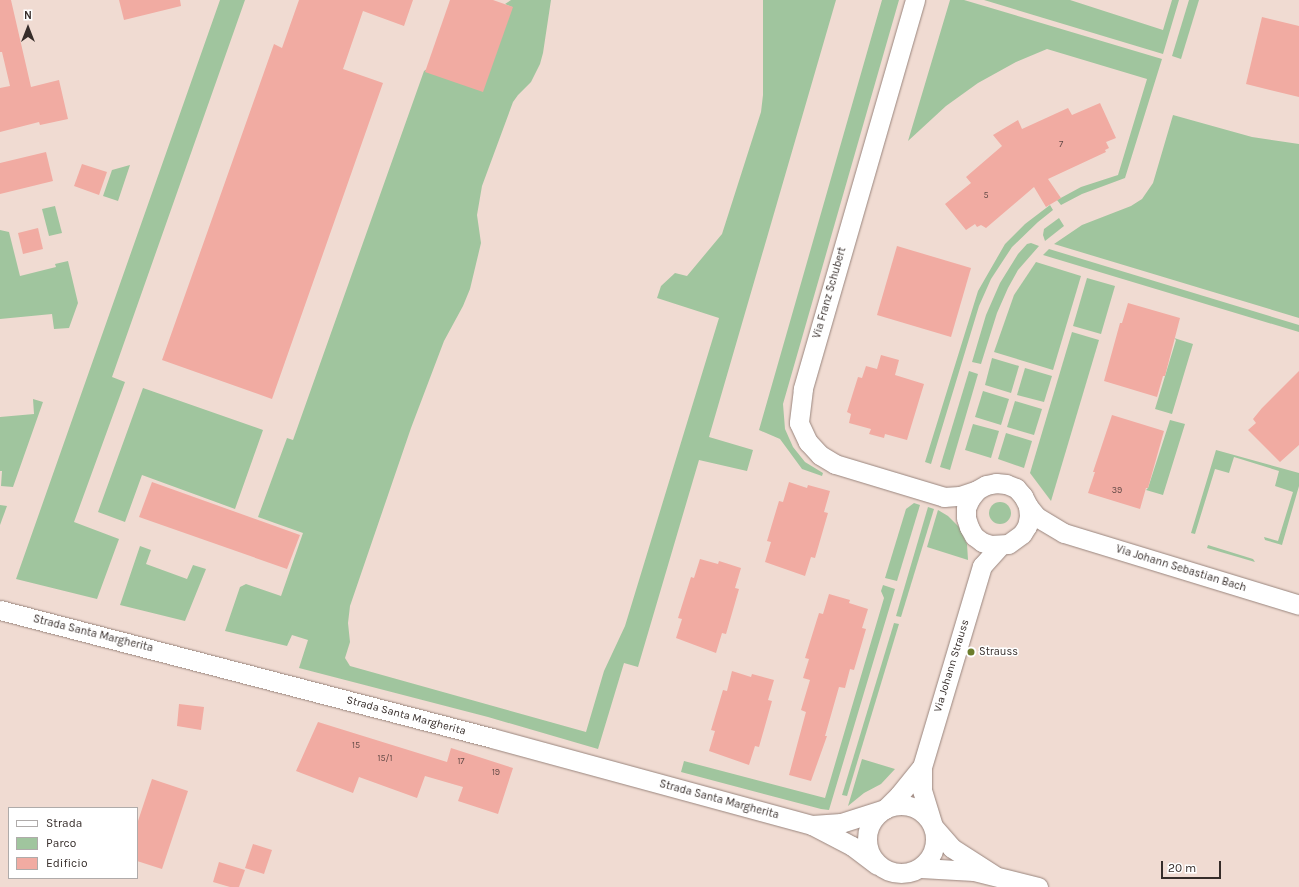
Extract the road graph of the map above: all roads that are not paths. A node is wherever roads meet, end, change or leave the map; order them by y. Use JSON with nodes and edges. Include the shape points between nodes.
{"nodes":[{"id":1,"x":915,"y":0,"type":"edge"},
{"id":2,"x":977,"y":490,"type":"junction"},
{"id":3,"x":944,"y":497,"type":"junction"},
{"id":4,"x":1028,"y":506,"type":"junction"},
{"id":5,"x":966,"y":518,"type":"junction"},
{"id":6,"x":1064,"y":533,"type":"junction"},
{"id":7,"x":1022,"y":534,"type":"junction"},
{"id":8,"x":974,"y":536,"type":"junction"},
{"id":9,"x":1000,"y":546,"type":"junction"},
{"id":10,"x":982,"y":566,"type":"junction"},
{"id":11,"x":1299,"y":605,"type":"edge"},
{"id":12,"x":0,"y":610,"type":"edge"},
{"id":13,"x":922,"y":767,"type":"junction"},
{"id":14,"x":885,"y":809,"type":"junction"},
{"id":15,"x":812,"y":826,"type":"junction"},
{"id":16,"x":933,"y":826,"type":"junction"},
{"id":17,"x":877,"y":865,"type":"junction"},
{"id":18,"x":920,"y":868,"type":"junction"},
{"id":19,"x":994,"y":875,"type":"junction"},
{"id":20,"x":1038,"y":887,"type":"edge"}],
"edges":[{"from":1,"to":3,"type":"street","name":"Via Franz Schubert","via":[[803,389],[799,423],[808,442],[820,455],[835,464]]},
{"from":2,"to":3,"type":"street","name":"Via Franz Schubert","via":[[960,496]]},
{"from":2,"to":4,"type":"street","via":[[986,485],[1006,484],[1016,488]]},
{"from":2,"to":5,"type":"street","via":[[966,508]]},
{"from":3,"to":5,"type":"street","name":"Via Franz Schubert"},
{"from":4,"to":6,"type":"street","name":"Via Johann Sebastian Bach","via":[[1038,517]]},
{"from":4,"to":7,"type":"street","via":[[1027,526]]},
{"from":5,"to":8,"type":"street"},
{"from":6,"to":7,"type":"street","name":"Via Johann Sebastian Bach"},
{"from":6,"to":11,"type":"street","name":"Via Johann Sebastian Bach"},
{"from":7,"to":9,"type":"street","via":[[1008,544]]},
{"from":8,"to":9,"type":"street","via":[[982,542]]},
{"from":8,"to":10,"type":"street","name":"Via Johann Strauss"},
{"from":9,"to":10,"type":"street","name":"Via Johann Strauss"},
{"from":10,"to":13,"type":"street","name":"Via Johann Strauss"},
{"from":12,"to":15,"type":"street","name":"Strada Santa Margherita","via":[[492,738]]},
{"from":13,"to":14,"type":"street","name":"Via Johann Strauss"},
{"from":13,"to":16,"type":"street","name":"Via Johann Strauss","via":[[922,790]]},
{"from":14,"to":15,"type":"street","name":"Strada Santa Margherita","via":[[841,823]]},
{"from":14,"to":16,"type":"street","name":"Strada Santa Margherita","via":[[895,805],[906,805],[926,816]]},
{"from":14,"to":17,"type":"street","via":[[869,824],[866,835],[866,846]]},
{"from":15,"to":17,"type":"street","name":"Strada Santa Margherita","via":[[852,846]]},
{"from":16,"to":18,"type":"street","via":[[934,849],[929,860]]},
{"from":16,"to":19,"type":"street","name":"Strada Santa Margherita","via":[[952,848]]},
{"from":17,"to":18,"type":"street","name":"Strada Santa Margherita","via":[[898,874],[910,873]]},
{"from":18,"to":19,"type":"street","name":"Strada Santa Margherita","via":[[974,871]]},
{"from":19,"to":20,"type":"street","name":"Strada Santa Margherita"}]}
